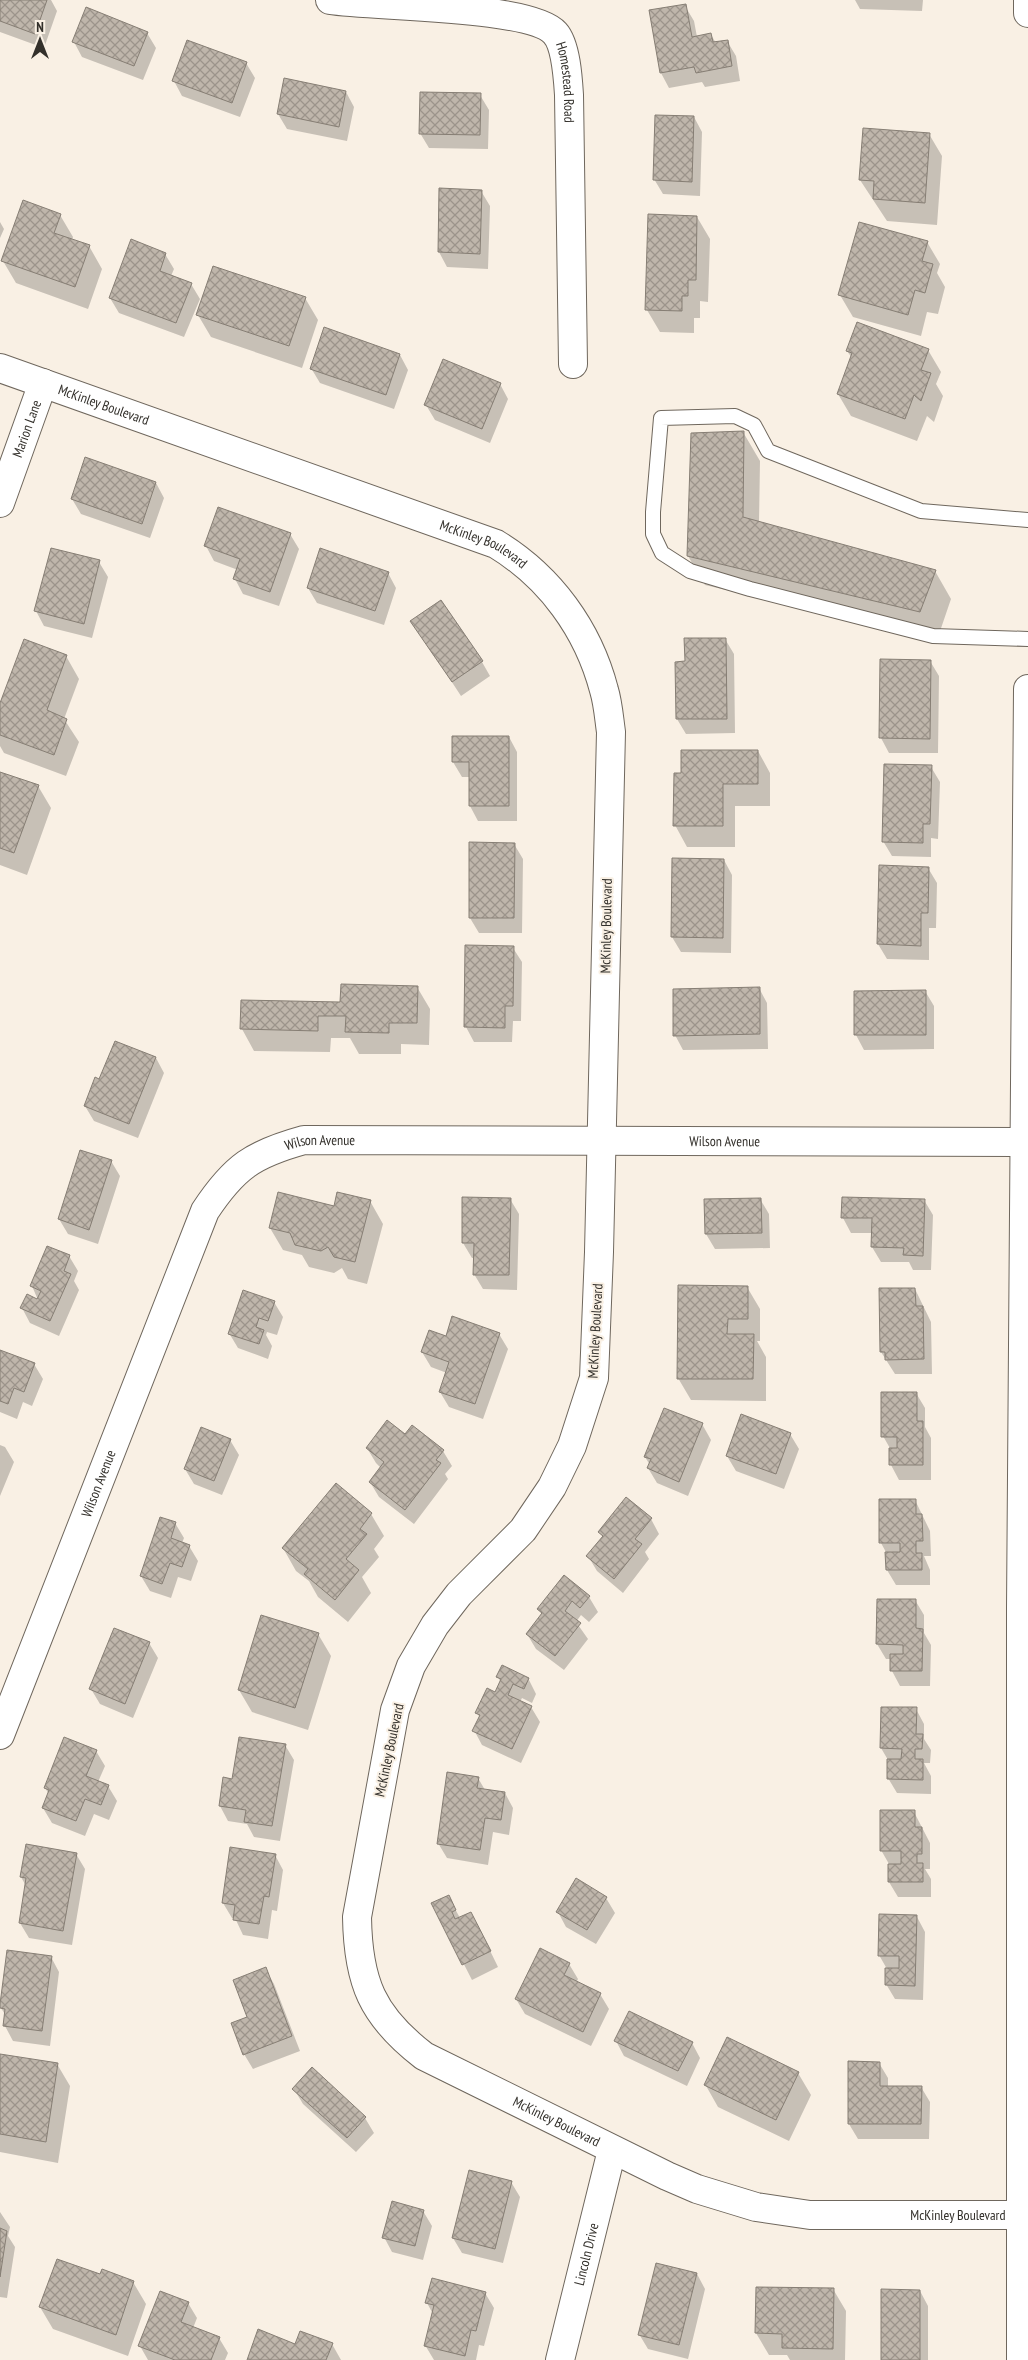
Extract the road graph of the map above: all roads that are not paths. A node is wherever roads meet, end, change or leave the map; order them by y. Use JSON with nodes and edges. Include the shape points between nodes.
{"nodes":[{"id":1,"x":330,"y":0,"type":"edge"},
{"id":2,"x":1028,"y":0,"type":"edge"},
{"id":3,"x":1028,"y":13,"type":"edge"},
{"id":4,"x":574,"y":364,"type":"dead end"},
{"id":5,"x":0,"y":368,"type":"edge"},
{"id":6,"x":43,"y":383,"type":"junction"},
{"id":7,"x":0,"y":503,"type":"edge"},
{"id":8,"x":1028,"y":520,"type":"edge"},
{"id":9,"x":1028,"y":639,"type":"edge"},
{"id":10,"x":1028,"y":689,"type":"edge"},
{"id":11,"x":601,"y":1140,"type":"junction"},
{"id":12,"x":1025,"y":1142,"type":"junction"},
{"id":13,"x":1025,"y":1609,"type":"edge"},
{"id":14,"x":2,"y":1724,"type":"edge"},
{"id":15,"x":612,"y":2150,"type":"junction"},
{"id":16,"x":1022,"y":2215,"type":"junction"},
{"id":17,"x":560,"y":2360,"type":"edge"},
{"id":18,"x":1022,"y":2360,"type":"edge"}],
"edges":[{"from":1,"to":4,"type":"street","name":"Homestead Road","via":[[503,14],[534,20],[555,33],[566,60],[569,95]]},
{"from":2,"to":3,"type":"street"},
{"from":5,"to":6,"type":"street","name":"McKinley Boulevard"},
{"from":6,"to":7,"type":"street","name":"Marion Lane"},
{"from":6,"to":11,"type":"street","name":"McKinley Boulevard","via":[[496,544],[543,580],[572,614],[593,653],[605,692],[611,732]]},
{"from":8,"to":9,"type":"lane","via":[[921,511],[768,451],[754,425],[735,416],[661,418],[654,534],[662,553],[690,570],[750,589],[933,636]]},
{"from":10,"to":12,"type":"street"},
{"from":11,"to":12,"type":"street","name":"Wilson Avenue"},
{"from":11,"to":14,"type":"street","name":"Wilson Avenue","via":[[304,1140],[271,1149],[247,1162],[222,1185],[205,1211]]},
{"from":11,"to":15,"type":"street","name":"McKinley Boulevard","via":[[594,1378],[589,1397],[572,1446],[552,1487],[523,1530],[459,1594],[412,1666],[395,1710],[357,1917],[357,1934],[365,1982],[379,2012],[400,2038],[424,2056]]},
{"from":12,"to":13,"type":"street"},
{"from":13,"to":16,"type":"street"},
{"from":15,"to":16,"type":"street","name":"McKinley Boulevard","via":[[698,2189],[756,2207],[810,2215]]},
{"from":15,"to":17,"type":"street","name":"Lincoln Drive"},
{"from":16,"to":18,"type":"street"}]}
